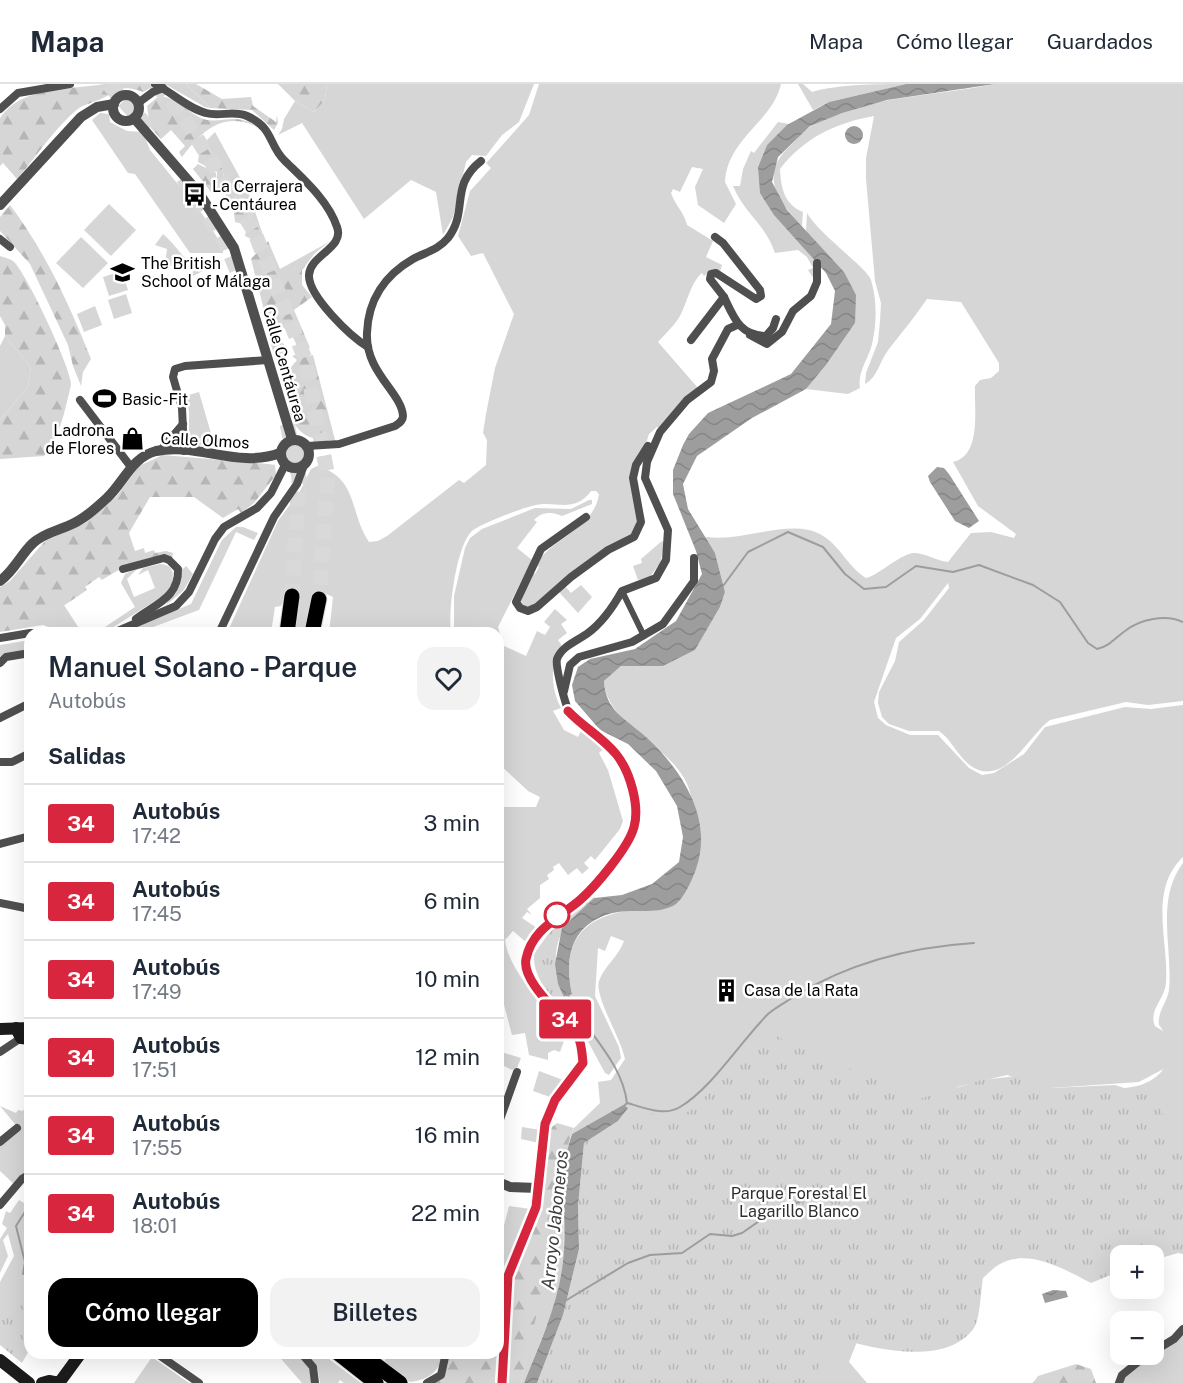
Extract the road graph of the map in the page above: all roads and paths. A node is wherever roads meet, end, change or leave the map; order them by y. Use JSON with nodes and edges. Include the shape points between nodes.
{"nodes":[{"id":1,"x":70,"y":84,"type":"edge"},
{"id":2,"x":155,"y":84,"type":"edge"},
{"id":3,"x":164,"y":88,"type":"junction"},
{"id":4,"x":138,"y":103,"type":"junction"},
{"id":5,"x":114,"y":104,"type":"junction"},
{"id":6,"x":0,"y":109,"type":"edge"},
{"id":7,"x":134,"y":118,"type":"junction"},
{"id":8,"x":481,"y":161,"type":"dead end"},
{"id":9,"x":0,"y":206,"type":"edge"},
{"id":10,"x":715,"y":237,"type":"dead end"},
{"id":11,"x":0,"y":239,"type":"edge"},
{"id":12,"x":10,"y":247,"type":"dead end"},
{"id":13,"x":817,"y":263,"type":"dead end"},
{"id":14,"x":724,"y":297,"type":"junction"},
{"id":15,"x":776,"y":319,"type":"dead end"},
{"id":16,"x":737,"y":325,"type":"junction"},
{"id":17,"x":749,"y":334,"type":"junction"},
{"id":18,"x":691,"y":340,"type":"dead end"},
{"id":19,"x":368,"y":347,"type":"junction"},
{"id":20,"x":268,"y":360,"type":"junction"},
{"id":21,"x":80,"y":400,"type":"dead end"},
{"id":22,"x":183,"y":424,"type":"junction"},
{"id":23,"x":660,"y":432,"type":"junction"},
{"id":24,"x":292,"y":439,"type":"junction"},
{"id":25,"x":307,"y":446,"type":"junction"},
{"id":26,"x":160,"y":451,"type":"junction"},
{"id":27,"x":184,"y":452,"type":"junction"},
{"id":28,"x":280,"y":453,"type":"junction"},
{"id":29,"x":285,"y":465,"type":"junction"},
{"id":30,"x":304,"y":465,"type":"junction"},
{"id":31,"x":131,"y":467,"type":"junction"},
{"id":32,"x":586,"y":517,"type":"dead end"},
{"id":33,"x":694,"y":558,"type":"dead end"},
{"id":34,"x":123,"y":569,"type":"dead end"},
{"id":35,"x":0,"y":581,"type":"edge"},
{"id":36,"x":622,"y":591,"type":"junction"},
{"id":37,"x":292,"y":596,"type":"tunnel mouth"},
{"id":38,"x":319,"y":599,"type":"tunnel mouth"},
{"id":39,"x":128,"y":625,"type":"junction"},
{"id":40,"x":124,"y":627,"type":"edge"},
{"id":41,"x":222,"y":627,"type":"edge"},
{"id":42,"x":288,"y":627,"type":"edge"},
{"id":43,"x":313,"y":627,"type":"edge"},
{"id":44,"x":24,"y":634,"type":"edge"},
{"id":45,"x":644,"y":636,"type":"junction"},
{"id":46,"x":0,"y":638,"type":"edge"},
{"id":47,"x":24,"y":654,"type":"edge"},
{"id":48,"x":0,"y":663,"type":"edge"},
{"id":49,"x":564,"y":692,"type":"junction"},
{"id":50,"x":24,"y":706,"type":"edge"},
{"id":51,"x":0,"y":718,"type":"edge"},
{"id":52,"x":24,"y":756,"type":"edge"},
{"id":53,"x":0,"y":762,"type":"edge"},
{"id":54,"x":24,"y":838,"type":"edge"},
{"id":55,"x":0,"y":844,"type":"edge"},
{"id":56,"x":0,"y":903,"type":"edge"},
{"id":57,"x":24,"y":908,"type":"edge"},
{"id":58,"x":0,"y":1029,"type":"edge"},
{"id":59,"x":22,"y":1035,"type":"edge"},
{"id":60,"x":0,"y":1052,"type":"edge"},
{"id":61,"x":517,"y":1072,"type":"dead end"},
{"id":62,"x":504,"y":1108,"type":"edge"},
{"id":63,"x":17,"y":1128,"type":"dead end"},
{"id":64,"x":0,"y":1142,"type":"edge"},
{"id":65,"x":24,"y":1180,"type":"edge"},
{"id":66,"x":504,"y":1184,"type":"edge"},
{"id":67,"x":537,"y":1188,"type":"junction"},
{"id":68,"x":0,"y":1206,"type":"edge"},
{"id":69,"x":1183,"y":1329,"type":"edge"},
{"id":70,"x":504,"y":1337,"type":"edge"},
{"id":71,"x":1164,"y":1345,"type":"edge"},
{"id":72,"x":77,"y":1359,"type":"edge"},
{"id":73,"x":165,"y":1359,"type":"edge"},
{"id":74,"x":306,"y":1359,"type":"edge"},
{"id":75,"x":348,"y":1359,"type":"edge"},
{"id":76,"x":363,"y":1359,"type":"edge"},
{"id":77,"x":445,"y":1359,"type":"edge"},
{"id":78,"x":503,"y":1359,"type":"edge"},
{"id":79,"x":0,"y":1360,"type":"edge"},
{"id":80,"x":1134,"y":1365,"type":"edge"},
{"id":81,"x":372,"y":1374,"type":"edge"},
{"id":82,"x":29,"y":1383,"type":"edge"},
{"id":83,"x":42,"y":1383,"type":"edge"},
{"id":84,"x":59,"y":1383,"type":"edge"},
{"id":85,"x":199,"y":1383,"type":"edge"},
{"id":86,"x":315,"y":1383,"type":"edge"},
{"id":87,"x":400,"y":1383,"type":"edge"},
{"id":88,"x":427,"y":1383,"type":"edge"},
{"id":89,"x":501,"y":1383,"type":"edge"},
{"id":90,"x":1119,"y":1383,"type":"edge"}],
"edges":[{"from":1,"to":6,"type":"street","via":[[18,93]]},
{"from":2,"to":3,"type":"street"},
{"from":3,"to":4,"type":"street"},
{"from":3,"to":19,"type":"street","via":[[205,113],[244,115],[261,124],[282,159],[311,186],[338,234],[333,246],[312,264],[312,290],[353,338]]},
{"from":4,"to":5,"type":"street","via":[[125,95]]},
{"from":4,"to":7,"type":"street","via":[[139,112]]},
{"from":5,"to":7,"type":"street","via":[[120,120]]},
{"from":5,"to":9,"type":"street","via":[[97,107],[67,129]]},
{"from":7,"to":20,"type":"street","name":"Calle Centáurea","via":[[199,193],[234,248]]},
{"from":8,"to":19,"type":"street","via":[[468,171],[462,184],[450,235],[439,248],[398,269],[382,286],[368,317]]},
{"from":10,"to":14,"type":"street","via":[[761,296],[756,299],[716,273],[711,274],[710,279]]},
{"from":11,"to":12,"type":"street"},
{"from":13,"to":17,"type":"street","via":[[817,282],[811,296],[793,311],[775,340],[767,344]]},
{"from":14,"to":16,"type":"street"},
{"from":14,"to":18,"type":"street"},
{"from":15,"to":17,"type":"street","via":[[766,336]]},
{"from":16,"to":17,"type":"street"},
{"from":16,"to":23,"type":"street","via":[[728,329],[712,359],[711,382],[687,400]]},
{"from":19,"to":25,"type":"street","via":[[373,367],[399,406],[402,421],[339,444]]},
{"from":20,"to":22,"type":"street","via":[[175,369],[173,377]]},
{"from":20,"to":24,"type":"street","name":"Calle Centáurea"},
{"from":21,"to":31,"type":"street"},
{"from":22,"to":26,"type":"street"},
{"from":22,"to":27,"type":"street"},
{"from":23,"to":32,"type":"street","via":[[653,436],[636,465],[633,478],[641,522],[634,537],[608,550],[537,607],[528,611],[520,608],[516,602],[542,549]]},
{"from":23,"to":36,"type":"street","via":[[647,462],[645,478],[668,530],[666,560],[656,578]]},
{"from":24,"to":25,"type":"street"},
{"from":24,"to":28,"type":"street"},
{"from":25,"to":30,"type":"street","via":[[309,457]]},
{"from":26,"to":27,"type":"street","name":"Calle Olmos"},
{"from":26,"to":31,"type":"street","name":"Calle Olmos","via":[[147,454]]},
{"from":27,"to":28,"type":"street","name":"Calle Olmos","via":[[235,459]]},
{"from":28,"to":29,"type":"street"},
{"from":29,"to":30,"type":"street"},
{"from":29,"to":39,"type":"street","via":[[271,493],[257,508],[224,528],[215,539],[189,592],[176,606]]},
{"from":30,"to":41,"type":"street","via":[[297,484],[274,517]]},
{"from":31,"to":35,"type":"street","name":"Calle Olmos","via":[[91,512],[71,525],[43,535]]},
{"from":33,"to":45,"type":"street","via":[[694,580],[689,589],[663,624]]},
{"from":34,"to":39,"type":"street","via":[[164,558],[178,569],[175,589],[169,597]]},
{"from":36,"to":45,"type":"street"},
{"from":36,"to":49,"type":"street","via":[[598,624],[561,651],[556,672]]},
{"from":37,"to":42,"type":"highway"},
{"from":38,"to":43,"type":"highway"},
{"from":39,"to":40,"type":"street"},
{"from":44,"to":46,"type":"street"},
{"from":45,"to":49,"type":"street","via":[[579,657],[570,665]]},
{"from":47,"to":48,"type":"street","via":[[6,657]]},
{"from":49,"to":67,"type":"street","via":[[568,711],[617,755],[636,808],[634,828],[620,853],[580,900],[554,918],[535,938],[525,961],[531,978],[580,1039],[583,1063],[555,1100],[545,1124]]},
{"from":50,"to":51,"type":"street"},
{"from":52,"to":53,"type":"street"},
{"from":54,"to":55,"type":"street"},
{"from":56,"to":57,"type":"street"},
{"from":58,"to":59,"type":"main road"},
{"from":59,"to":60,"type":"street"},
{"from":61,"to":62,"type":"street"},
{"from":63,"to":64,"type":"street"},
{"from":65,"to":68,"type":"street"},
{"from":66,"to":67,"type":"street"},
{"from":67,"to":70,"type":"street","via":[[534,1213],[508,1276]]},
{"from":69,"to":71,"type":"street"},
{"from":72,"to":84,"type":"main road"},
{"from":73,"to":85,"type":"street"},
{"from":74,"to":86,"type":"street","via":[[313,1367]]},
{"from":75,"to":81,"type":"highway"},
{"from":76,"to":81,"type":"highway"},
{"from":77,"to":88,"type":"street","via":[[441,1375]]},
{"from":78,"to":89,"type":"street"},
{"from":79,"to":82,"type":"main road"},
{"from":80,"to":90,"type":"street"},
{"from":81,"to":87,"type":"highway"},
{"from":83,"to":84,"type":"main road"}]}
